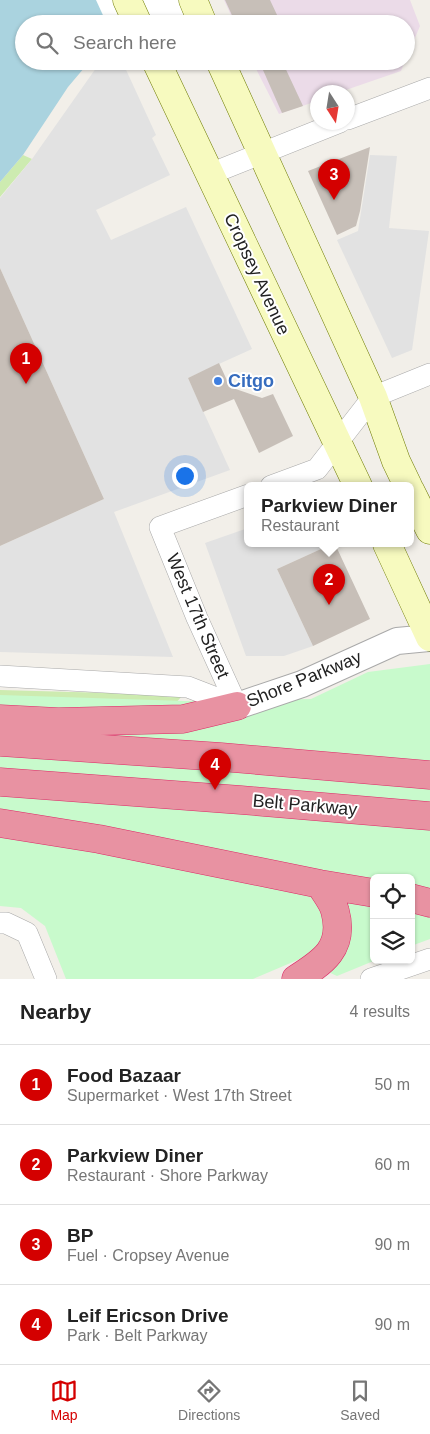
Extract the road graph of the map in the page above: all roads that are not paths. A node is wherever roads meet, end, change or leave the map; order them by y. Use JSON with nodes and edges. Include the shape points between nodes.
{"nodes":[{"id":1,"x":127,"y":0,"type":"edge"},
{"id":2,"x":134,"y":15,"type":"edge"},
{"id":3,"x":160,"y":70,"type":"edge"},
{"id":4,"x":224,"y":70,"type":"edge"},
{"id":5,"x":430,"y":88,"type":"edge"},
{"id":6,"x":355,"y":117,"type":"edge"},
{"id":7,"x":320,"y":130,"type":"edge"},
{"id":8,"x":261,"y":153,"type":"junction"},
{"id":9,"x":210,"y":174,"type":"junction"},
{"id":10,"x":430,"y":374,"type":"edge"},
{"id":11,"x":373,"y":398,"type":"junction"},
{"id":12,"x":336,"y":444,"type":"junction"},
{"id":13,"x":282,"y":482,"type":"edge"},
{"id":14,"x":356,"y":482,"type":"edge"},
{"id":15,"x":406,"y":482,"type":"edge"},
{"id":16,"x":244,"y":496,"type":"edge"},
{"id":17,"x":414,"y":498,"type":"edge"},
{"id":18,"x":430,"y":530,"type":"edge"},
{"id":19,"x":388,"y":547,"type":"edge"},
{"id":20,"x":430,"y":638,"type":"edge"},
{"id":21,"x":0,"y":676,"type":"edge"},
{"id":22,"x":236,"y":706,"type":"junction"},
{"id":23,"x":0,"y":719,"type":"edge"},
{"id":24,"x":0,"y":742,"type":"edge"},
{"id":25,"x":430,"y":775,"type":"edge"},
{"id":26,"x":0,"y":782,"type":"edge"},
{"id":27,"x":430,"y":816,"type":"edge"},
{"id":28,"x":0,"y":824,"type":"edge"},
{"id":29,"x":320,"y":884,"type":"junction"},
{"id":30,"x":370,"y":892,"type":"edge"},
{"id":31,"x":415,"y":899,"type":"edge"},
{"id":32,"x":430,"y":903,"type":"edge"},
{"id":33,"x":0,"y":923,"type":"edge"},
{"id":34,"x":430,"y":959,"type":"edge"},
{"id":35,"x":46,"y":979,"type":"edge"},
{"id":36,"x":296,"y":979,"type":"edge"},
{"id":37,"x":370,"y":979,"type":"edge"}],
"edges":[{"from":1,"to":2,"type":"main road"},
{"from":3,"to":9,"type":"main road","name":"Cropsey Avenue"},
{"from":4,"to":8,"type":"main road"},
{"from":5,"to":6,"type":"street"},
{"from":7,"to":8,"type":"street"},
{"from":8,"to":9,"type":"street"},
{"from":8,"to":11,"type":"main road"},
{"from":9,"to":12,"type":"main road","name":"Cropsey Avenue"},
{"from":10,"to":11,"type":"street"},
{"from":11,"to":12,"type":"street"},
{"from":11,"to":15,"type":"main road"},
{"from":12,"to":13,"type":"street","via":[[317,469]]},
{"from":12,"to":14,"type":"main road","name":"Cropsey Avenue"},
{"from":16,"to":22,"type":"street","name":"West 17th Street","via":[[160,527]]},
{"from":17,"to":18,"type":"main road"},
{"from":19,"to":20,"type":"main road"},
{"from":20,"to":22,"type":"street","name":"Shore Parkway","via":[[397,641],[302,684]]},
{"from":21,"to":22,"type":"street","name":"Shore Parkway","via":[[188,687]]},
{"from":22,"to":23,"type":"highway","via":[[183,719],[58,722]]},
{"from":24,"to":25,"type":"highway"},
{"from":26,"to":27,"type":"highway","name":"Belt Parkway"},
{"from":28,"to":29,"type":"highway","via":[[99,839]]},
{"from":29,"to":30,"type":"highway"},
{"from":29,"to":36,"type":"highway","via":[[335,910],[338,929],[335,943],[321,963]]},
{"from":31,"to":32,"type":"highway"},
{"from":33,"to":35,"type":"street","via":[[27,933]]},
{"from":34,"to":37,"type":"street"}]}
